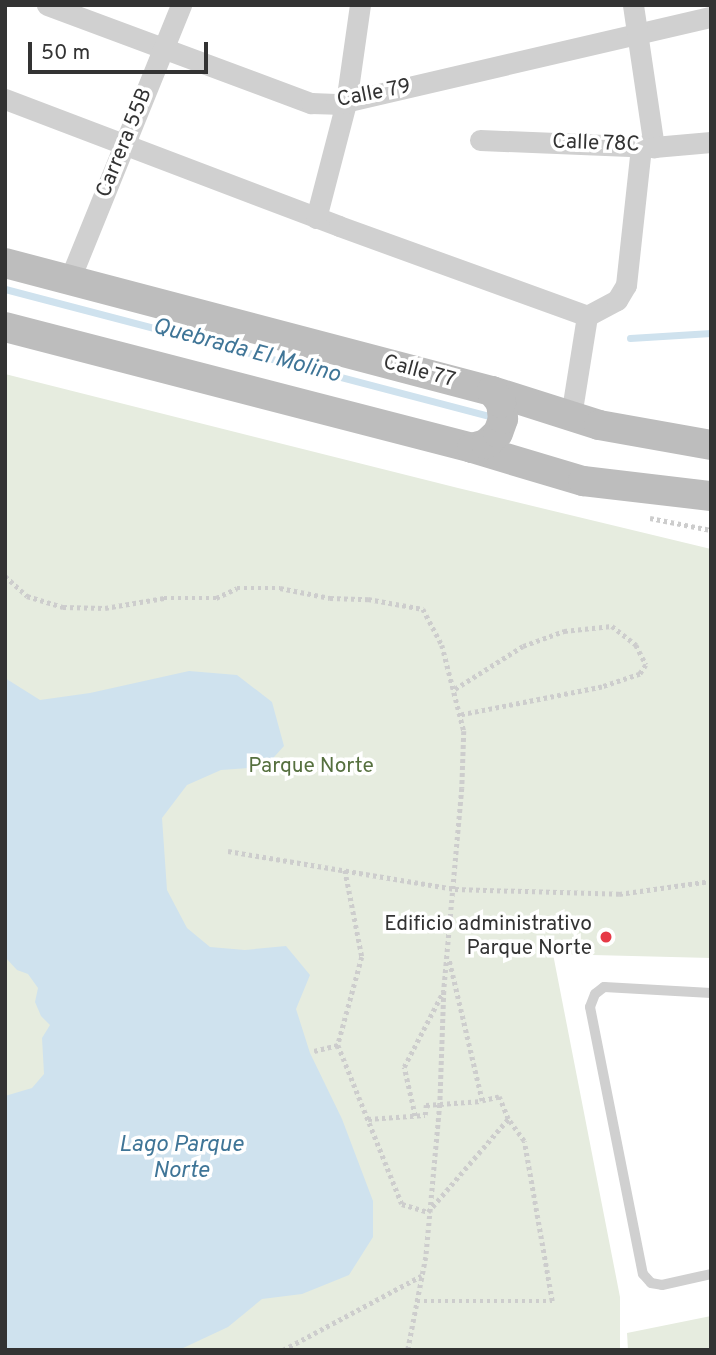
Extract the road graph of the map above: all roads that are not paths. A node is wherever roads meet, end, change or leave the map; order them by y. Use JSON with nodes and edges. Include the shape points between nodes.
{"nodes":[{"id":1,"x":47,"y":5,"type":"edge"},
{"id":2,"x":181,"y":5,"type":"edge"},
{"id":3,"x":360,"y":5,"type":"edge"},
{"id":4,"x":633,"y":5,"type":"edge"},
{"id":5,"x":711,"y":18,"type":"edge"},
{"id":6,"x":640,"y":35,"type":"junction"},
{"id":7,"x":163,"y":50,"type":"junction"},
{"id":8,"x":5,"y":99,"type":"edge"},
{"id":9,"x":346,"y":103,"type":"junction"},
{"id":10,"x":480,"y":140,"type":"dead end"},
{"id":11,"x":711,"y":142,"type":"edge"},
{"id":12,"x":124,"y":143,"type":"junction"},
{"id":13,"x":648,"y":146,"type":"junction"},
{"id":14,"x":316,"y":218,"type":"junction"},
{"id":15,"x":5,"y":263,"type":"edge"},
{"id":16,"x":69,"y":281,"type":"junction"},
{"id":17,"x":587,"y":316,"type":"junction"},
{"id":18,"x":5,"y":327,"type":"edge"},
{"id":19,"x":492,"y":391,"type":"junction"},
{"id":20,"x":571,"y":416,"type":"junction"},
{"id":21,"x":711,"y":445,"type":"edge"},
{"id":22,"x":472,"y":448,"type":"junction"},
{"id":23,"x":711,"y":496,"type":"edge"},
{"id":24,"x":711,"y":993,"type":"edge"},
{"id":25,"x":711,"y":1274,"type":"edge"}],
"edges":[{"from":1,"to":7,"type":"street","name":"Calle 79"},
{"from":2,"to":7,"type":"street","name":"Carrera 55B"},
{"from":3,"to":9,"type":"street"},
{"from":4,"to":6,"type":"street"},
{"from":5,"to":6,"type":"street","name":"Calle 79"},
{"from":6,"to":9,"type":"street","name":"Calle 79"},
{"from":6,"to":13,"type":"street"},
{"from":7,"to":9,"type":"street","name":"Calle 79","via":[[311,103]]},
{"from":7,"to":12,"type":"street","name":"Carrera 55B"},
{"from":8,"to":12,"type":"street"},
{"from":9,"to":14,"type":"street"},
{"from":10,"to":13,"type":"street","name":"Calle 78C"},
{"from":11,"to":13,"type":"street","name":"Calle 78C"},
{"from":12,"to":14,"type":"street"},
{"from":12,"to":16,"type":"street","name":"Carrera 55B"},
{"from":13,"to":17,"type":"street","via":[[626,285],[617,300]]},
{"from":14,"to":17,"type":"street"},
{"from":15,"to":16,"type":"main road","name":"Calle 77"},
{"from":16,"to":19,"type":"main road","name":"Calle 77"},
{"from":17,"to":20,"type":"street"},
{"from":18,"to":22,"type":"main road"},
{"from":19,"to":20,"type":"main road","name":"Calle 77"},
{"from":19,"to":22,"type":"main road","via":[[501,403],[503,419],[498,433],[486,444]]},
{"from":20,"to":21,"type":"main road","name":"Calle 77"},
{"from":22,"to":23,"type":"main road","via":[[583,481]]},
{"from":24,"to":25,"type":"lane","via":[[604,987],[590,1007],[643,1274],[651,1283],[662,1285]]}]}
